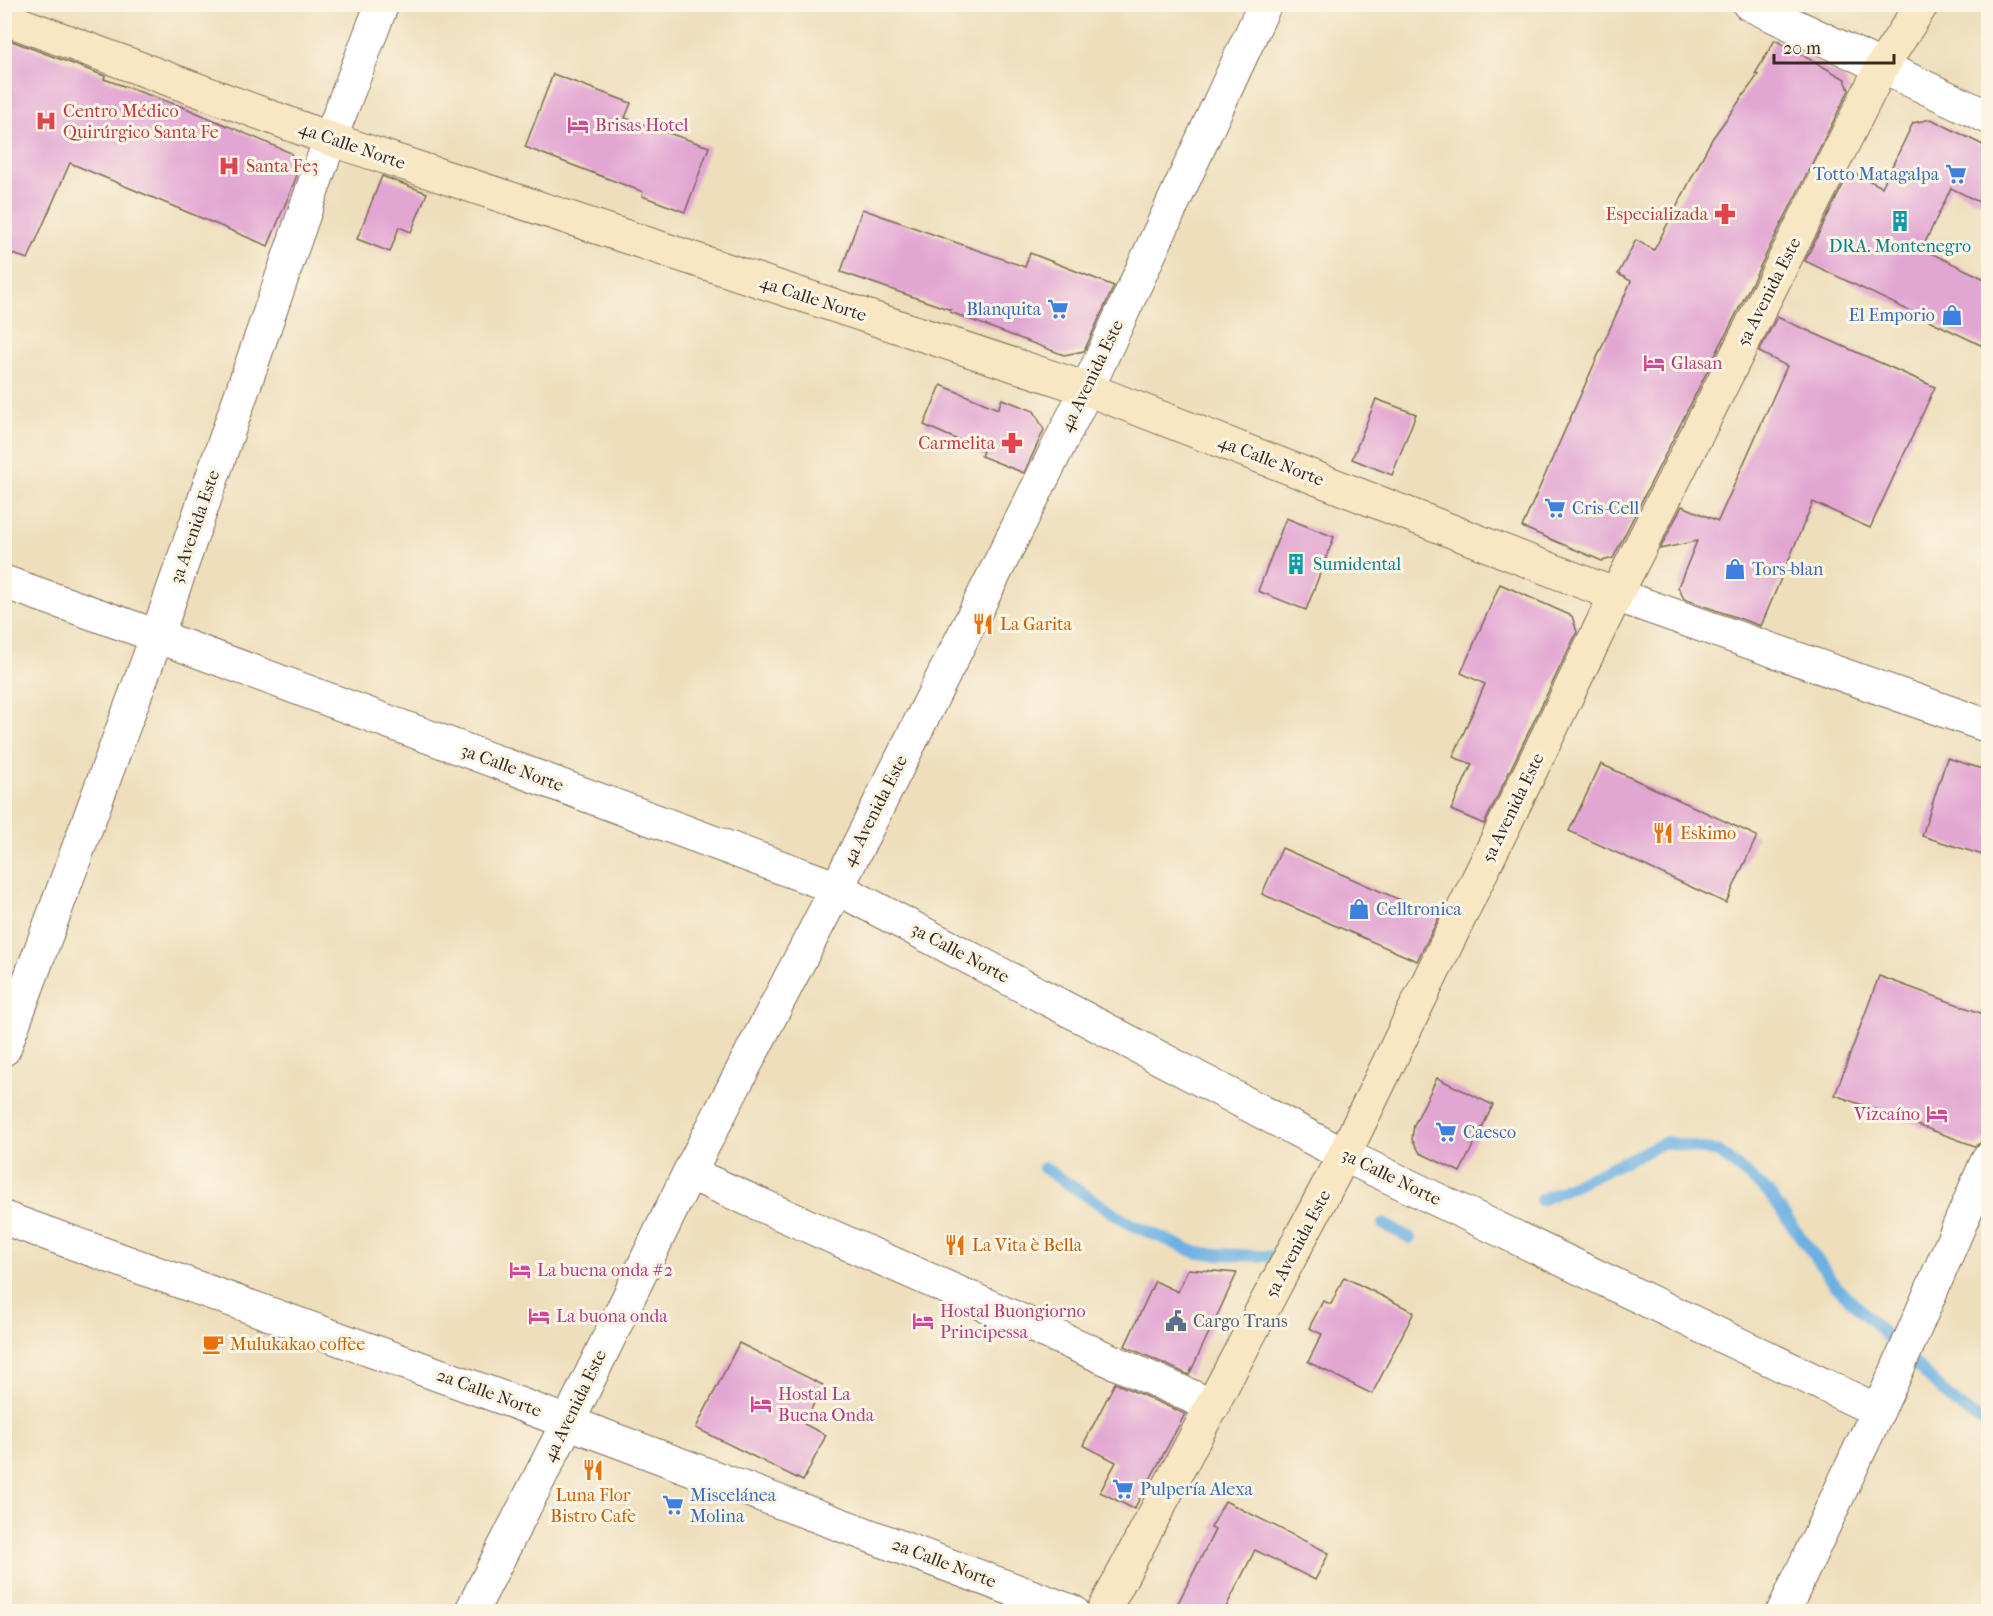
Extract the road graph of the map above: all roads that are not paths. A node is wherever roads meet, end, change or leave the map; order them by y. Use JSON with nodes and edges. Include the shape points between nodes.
{"nodes":[{"id":1,"x":381,"y":4,"type":"edge"},
{"id":2,"x":1265,"y":4,"type":"edge"},
{"id":3,"x":1749,"y":4,"type":"edge"},
{"id":4,"x":1922,"y":4,"type":"edge"},
{"id":5,"x":4,"y":18,"type":"edge"},
{"id":6,"x":1881,"y":68,"type":"junction"},
{"id":7,"x":1989,"y":117,"type":"edge"},
{"id":8,"x":330,"y":139,"type":"junction"},
{"id":9,"x":1087,"y":389,"type":"junction"},
{"id":10,"x":4,"y":582,"type":"edge"},
{"id":11,"x":1616,"y":595,"type":"junction"},
{"id":12,"x":157,"y":636,"type":"junction"},
{"id":13,"x":1989,"y":726,"type":"edge"},
{"id":14,"x":837,"y":888,"type":"junction"},
{"id":15,"x":4,"y":1048,"type":"edge"},
{"id":16,"x":1344,"y":1155,"type":"junction"},
{"id":17,"x":1989,"y":1159,"type":"edge"},
{"id":18,"x":689,"y":1173,"type":"junction"},
{"id":19,"x":4,"y":1218,"type":"edge"},
{"id":20,"x":1213,"y":1406,"type":"junction"},
{"id":21,"x":1878,"y":1411,"type":"junction"},
{"id":22,"x":568,"y":1422,"type":"junction"},
{"id":23,"x":471,"y":1611,"type":"edge"},
{"id":24,"x":1073,"y":1611,"type":"edge"},
{"id":25,"x":1104,"y":1611,"type":"edge"},
{"id":26,"x":1783,"y":1611,"type":"edge"}],
"edges":[{"from":1,"to":8,"type":"street","name":"3a Avenida Este"},
{"from":2,"to":9,"type":"street","name":"4a Avenida Este"},
{"from":3,"to":6,"type":"street"},
{"from":4,"to":6,"type":"street","name":"5a Avenida Este"},
{"from":5,"to":8,"type":"street","name":"4a Calle Norte"},
{"from":6,"to":7,"type":"street"},
{"from":6,"to":11,"type":"street","name":"5a Avenida Este"},
{"from":8,"to":9,"type":"street","name":"4a Calle Norte"},
{"from":8,"to":12,"type":"street","name":"3a Avenida Este"},
{"from":9,"to":11,"type":"street","name":"4a Calle Norte"},
{"from":9,"to":14,"type":"street","name":"4a Avenida Este"},
{"from":10,"to":12,"type":"street","name":"3a Calle Norte"},
{"from":11,"to":13,"type":"street"},
{"from":11,"to":16,"type":"street","name":"5a Avenida Este"},
{"from":12,"to":14,"type":"street","name":"3a Calle Norte"},
{"from":12,"to":15,"type":"street","name":"3a Avenida Este"},
{"from":14,"to":16,"type":"street","name":"3a Calle Norte"},
{"from":14,"to":18,"type":"street","name":"4a Avenida Este"},
{"from":16,"to":20,"type":"street","name":"5a Avenida Este"},
{"from":16,"to":21,"type":"street","name":"3a Calle Norte"},
{"from":17,"to":21,"type":"street"},
{"from":18,"to":20,"type":"street"},
{"from":18,"to":22,"type":"street","name":"4a Avenida Este"},
{"from":19,"to":22,"type":"street","name":"2a Calle Norte"},
{"from":20,"to":25,"type":"street","name":"5a Avenida Este"},
{"from":21,"to":26,"type":"street"},
{"from":22,"to":23,"type":"street","name":"4a Avenida Este"},
{"from":22,"to":24,"type":"street","name":"2a Calle Norte"}]}
